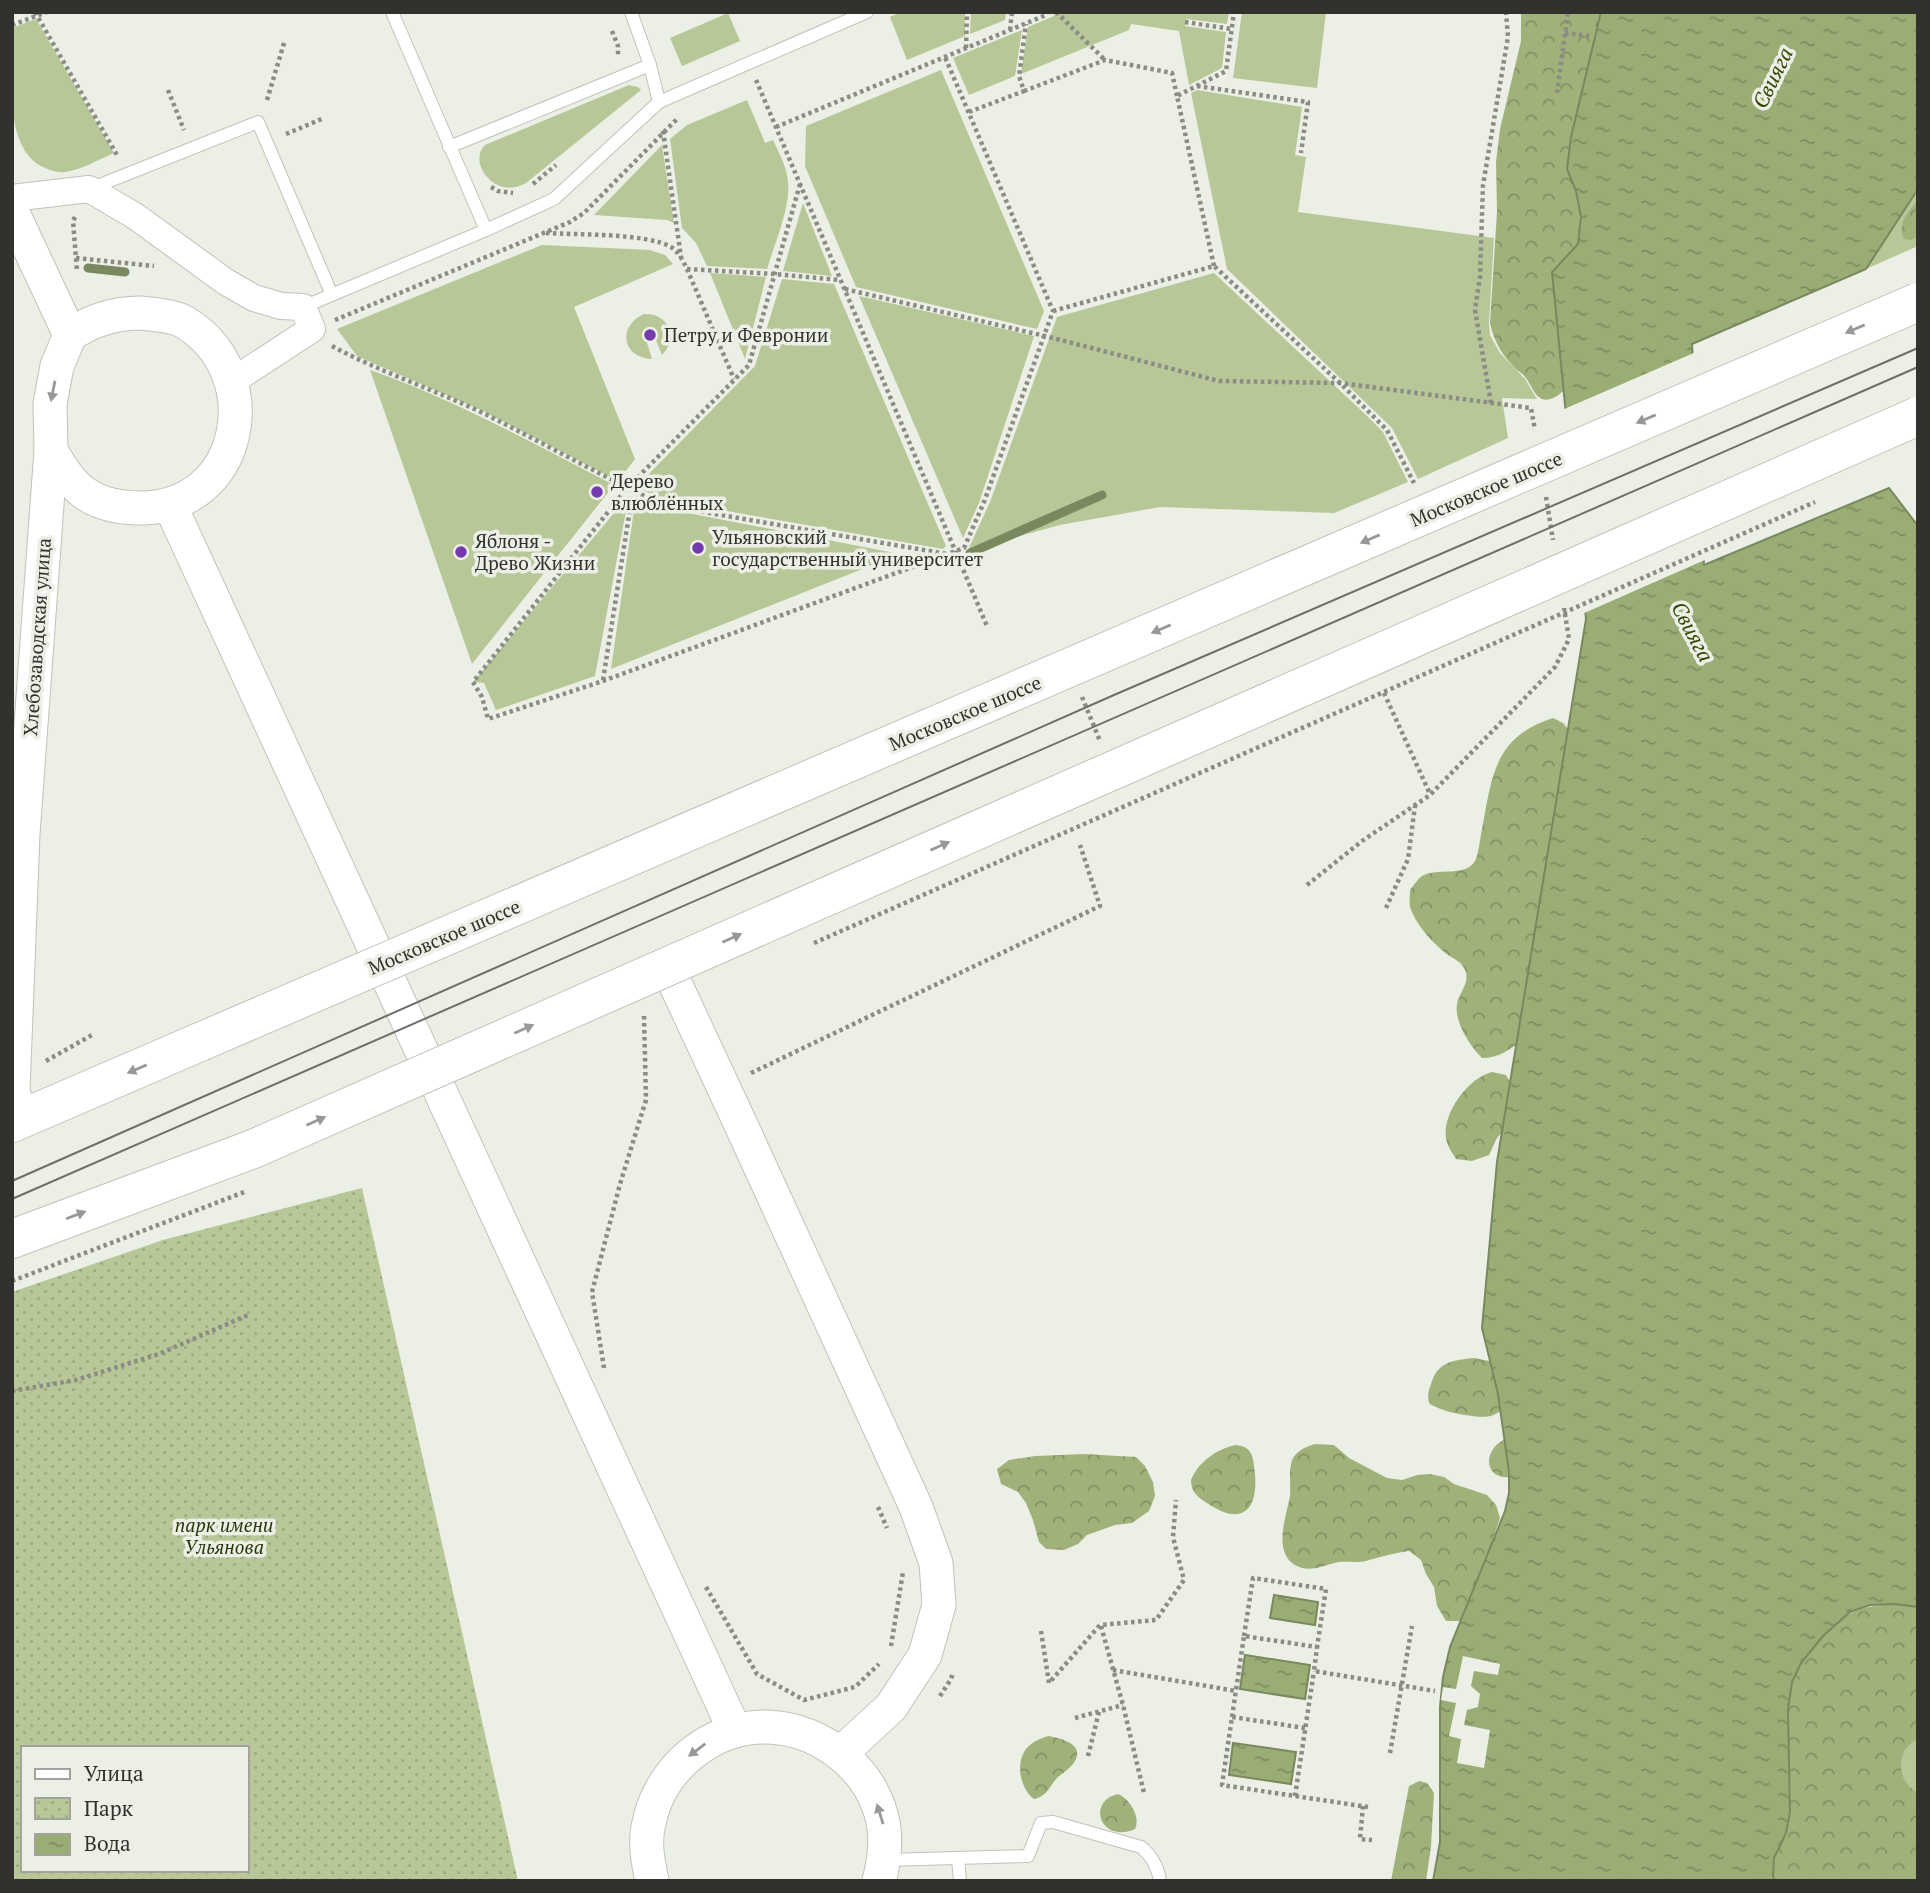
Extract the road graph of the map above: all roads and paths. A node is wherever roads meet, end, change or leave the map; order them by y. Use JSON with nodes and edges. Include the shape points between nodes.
{"nodes":[{"id":1,"x":47,"y":12,"type":"edge"},
{"id":2,"x":392,"y":12,"type":"edge"},
{"id":3,"x":631,"y":12,"type":"edge"},
{"id":4,"x":867,"y":12,"type":"edge"},
{"id":5,"x":967,"y":12,"type":"edge"},
{"id":6,"x":1012,"y":12,"type":"edge"},
{"id":7,"x":1046,"y":12,"type":"edge"},
{"id":8,"x":1056,"y":12,"type":"edge"},
{"id":9,"x":1234,"y":12,"type":"edge"},
{"id":10,"x":1506,"y":12,"type":"edge"},
{"id":11,"x":1568,"y":12,"type":"edge"},
{"id":12,"x":37,"y":14,"type":"edge"},
{"id":13,"x":1185,"y":22,"type":"dead end"},
{"id":14,"x":1026,"y":23,"type":"junction"},
{"id":15,"x":12,"y":25,"type":"edge"},
{"id":16,"x":1231,"y":29,"type":"junction"},
{"id":17,"x":1010,"y":30,"type":"junction"},
{"id":18,"x":612,"y":31,"type":"dead end"},
{"id":19,"x":1565,"y":33,"type":"junction"},
{"id":20,"x":1591,"y":36,"type":"dead end"},
{"id":21,"x":285,"y":40,"type":"dead end"},
{"id":22,"x":966,"y":48,"type":"junction"},
{"id":23,"x":945,"y":57,"type":"junction"},
{"id":24,"x":1105,"y":60,"type":"junction"},
{"id":25,"x":613,"y":62,"type":"dead end"},
{"id":26,"x":750,"y":63,"type":"junction"},
{"id":27,"x":650,"y":65,"type":"junction"},
{"id":28,"x":1196,"y":86,"type":"junction"},
{"id":29,"x":168,"y":90,"type":"dead end"},
{"id":30,"x":1024,"y":91,"type":"junction"},
{"id":31,"x":1557,"y":93,"type":"dead end"},
{"id":32,"x":1177,"y":96,"type":"junction"},
{"id":33,"x":659,"y":102,"type":"junction"},
{"id":34,"x":272,"y":112,"type":"dead end"},
{"id":35,"x":969,"y":112,"type":"junction"},
{"id":36,"x":324,"y":118,"type":"dead end"},
{"id":37,"x":776,"y":127,"type":"junction"},
{"id":38,"x":186,"y":134,"type":"dead end"},
{"id":39,"x":282,"y":135,"type":"dead end"},
{"id":40,"x":449,"y":147,"type":"junction"},
{"id":41,"x":1301,"y":153,"type":"dead end"},
{"id":42,"x":121,"y":162,"type":"dead end"},
{"id":43,"x":559,"y":162,"type":"dead end"},
{"id":44,"x":487,"y":182,"type":"dead end"},
{"id":45,"x":800,"y":184,"type":"junction"},
{"id":46,"x":528,"y":188,"type":"dead end"},
{"id":47,"x":89,"y":189,"type":"junction"},
{"id":48,"x":521,"y":192,"type":"dead end"},
{"id":49,"x":12,"y":198,"type":"edge"},
{"id":50,"x":12,"y":211,"type":"edge"},
{"id":51,"x":486,"y":230,"type":"junction"},
{"id":52,"x":681,"y":257,"type":"junction"},
{"id":53,"x":76,"y":258,"type":"dead end"},
{"id":54,"x":157,"y":266,"type":"dead end"},
{"id":55,"x":1214,"y":266,"type":"junction"},
{"id":56,"x":687,"y":269,"type":"junction"},
{"id":57,"x":774,"y":274,"type":"junction"},
{"id":58,"x":841,"y":280,"type":"junction"},
{"id":59,"x":845,"y":289,"type":"junction"},
{"id":60,"x":332,"y":295,"type":"junction"},
{"id":61,"x":1918,"y":302,"type":"edge"},
{"id":62,"x":1053,"y":312,"type":"junction"},
{"id":63,"x":307,"y":318,"type":"junction"},
{"id":64,"x":70,"y":335,"type":"junction"},
{"id":65,"x":1045,"y":336,"type":"junction"},
{"id":66,"x":734,"y":379,"type":"junction"},
{"id":67,"x":230,"y":382,"type":"junction"},
{"id":68,"x":1340,"y":383,"type":"junction"},
{"id":69,"x":1491,"y":403,"type":"junction"},
{"id":70,"x":1918,"y":416,"type":"edge"},
{"id":71,"x":1536,"y":435,"type":"dead end"},
{"id":72,"x":51,"y":450,"type":"junction"},
{"id":73,"x":1416,"y":487,"type":"dead end"},
{"id":74,"x":630,"y":489,"type":"junction"},
{"id":75,"x":1545,"y":490,"type":"dead end"},
{"id":76,"x":1816,"y":501,"type":"dead end"},
{"id":77,"x":170,"y":505,"type":"junction"},
{"id":78,"x":1553,"y":544,"type":"dead end"},
{"id":79,"x":956,"y":551,"type":"junction"},
{"id":80,"x":948,"y":554,"type":"junction"},
{"id":81,"x":1562,"y":598,"type":"dead end"},
{"id":82,"x":987,"y":626,"type":"dead end"},
{"id":83,"x":603,"y":681,"type":"junction"},
{"id":84,"x":1080,"y":693,"type":"dead end"},
{"id":85,"x":1384,"y":693,"type":"junction"},
{"id":86,"x":1105,"y":752,"type":"dead end"},
{"id":87,"x":1430,"y":795,"type":"junction"},
{"id":88,"x":1415,"y":806,"type":"junction"},
{"id":89,"x":18,"y":835,"type":"edge"},
{"id":90,"x":1080,"y":845,"type":"dead end"},
{"id":91,"x":1307,"y":885,"type":"dead end"},
{"id":92,"x":1386,"y":908,"type":"dead end"},
{"id":93,"x":814,"y":943,"type":"dead end"},
{"id":94,"x":667,"y":967,"type":"junction"},
{"id":95,"x":644,"y":1016,"type":"dead end"},
{"id":96,"x":92,"y":1035,"type":"dead end"},
{"id":97,"x":42,"y":1063,"type":"dead end"},
{"id":98,"x":742,"y":1077,"type":"dead end"},
{"id":99,"x":17,"y":1121,"type":"edge"},
{"id":100,"x":254,"y":1188,"type":"dead end"},
{"id":101,"x":12,"y":1239,"type":"edge"},
{"id":102,"x":12,"y":1281,"type":"edge"},
{"id":103,"x":248,"y":1315,"type":"dead end"},
{"id":104,"x":605,"y":1372,"type":"dead end"},
{"id":105,"x":12,"y":1391,"type":"edge"},
{"id":106,"x":1176,"y":1500,"type":"dead end"},
{"id":107,"x":878,"y":1507,"type":"dead end"},
{"id":108,"x":888,"y":1531,"type":"dead end"},
{"id":109,"x":904,"y":1569,"type":"dead end"},
{"id":110,"x":704,"y":1582,"type":"dead end"},
{"id":111,"x":1101,"y":1625,"type":"junction"},
{"id":112,"x":1412,"y":1626,"type":"dead end"},
{"id":113,"x":1041,"y":1631,"type":"dead end"},
{"id":114,"x":1244,"y":1636,"type":"junction"},
{"id":115,"x":1317,"y":1647,"type":"junction"},
{"id":116,"x":890,"y":1654,"type":"dead end"},
{"id":117,"x":881,"y":1662,"type":"dead end"},
{"id":118,"x":1113,"y":1670,"type":"junction"},
{"id":119,"x":1314,"y":1671,"type":"junction"},
{"id":120,"x":1401,"y":1686,"type":"junction"},
{"id":121,"x":1236,"y":1691,"type":"junction"},
{"id":122,"x":1435,"y":1691,"type":"dead end"},
{"id":123,"x":1123,"y":1705,"type":"junction"},
{"id":124,"x":1099,"y":1711,"type":"junction"},
{"id":125,"x":1232,"y":1717,"type":"junction"},
{"id":126,"x":1075,"y":1718,"type":"dead end"},
{"id":127,"x":1305,"y":1728,"type":"junction"},
{"id":128,"x":735,"y":1731,"type":"junction"},
{"id":129,"x":1390,"y":1753,"type":"dead end"},
{"id":130,"x":840,"y":1754,"type":"junction"},
{"id":131,"x":1088,"y":1756,"type":"dead end"},
{"id":132,"x":1144,"y":1793,"type":"dead end"},
{"id":133,"x":1295,"y":1796,"type":"junction"},
{"id":134,"x":1372,"y":1840,"type":"dead end"},
{"id":135,"x":958,"y":1858,"type":"junction"},
{"id":136,"x":882,"y":1871,"type":"edge"},
{"id":137,"x":1163,"y":1880,"type":"edge"},
{"id":138,"x":652,"y":1881,"type":"edge"},
{"id":139,"x":960,"y":1881,"type":"edge"}],
"edges":[{"from":1,"to":12,"type":"path"},
{"from":2,"to":40,"type":"lane"},
{"from":3,"to":27,"type":"lane"},
{"from":4,"to":26,"type":"lane"},
{"from":5,"to":22,"type":"path"},
{"from":6,"to":17,"type":"path"},
{"from":7,"to":14,"type":"path"},
{"from":8,"to":24,"type":"path"},
{"from":9,"to":16,"type":"path"},
{"from":10,"to":69,"type":"path","via":[[1508,37],[1483,185],[1475,310]]},
{"from":11,"to":19,"type":"path"},
{"from":12,"to":15,"type":"path"},
{"from":12,"to":42,"type":"path"},
{"from":13,"to":16,"type":"path"},
{"from":14,"to":17,"type":"path"},
{"from":14,"to":30,"type":"path","via":[[1019,76]]},
{"from":16,"to":28,"type":"path","via":[[1226,71]]},
{"from":17,"to":22,"type":"path"},
{"from":18,"to":25,"type":"path","via":[[619,51]]},
{"from":19,"to":20,"type":"path"},
{"from":19,"to":31,"type":"path"},
{"from":21,"to":34,"type":"path","via":[[267,100]]},
{"from":22,"to":23,"type":"path"},
{"from":23,"to":35,"type":"path"},
{"from":23,"to":37,"type":"path"},
{"from":24,"to":30,"type":"path"},
{"from":24,"to":32,"type":"path","via":[[1172,73]]},
{"from":26,"to":33,"type":"lane"},
{"from":26,"to":37,"type":"path"},
{"from":27,"to":33,"type":"lane"},
{"from":27,"to":40,"type":"lane"},
{"from":28,"to":32,"type":"path"},
{"from":28,"to":41,"type":"path","via":[[1308,102]]},
{"from":29,"to":38,"type":"path"},
{"from":30,"to":35,"type":"path"},
{"from":32,"to":55,"type":"path"},
{"from":33,"to":51,"type":"lane","via":[[554,199]]},
{"from":33,"to":52,"type":"path"},
{"from":35,"to":62,"type":"path"},
{"from":36,"to":39,"type":"path"},
{"from":37,"to":45,"type":"path"},
{"from":40,"to":51,"type":"lane"},
{"from":43,"to":46,"type":"path"},
{"from":44,"to":48,"type":"path","via":[[498,191]]},
{"from":45,"to":57,"type":"path"},
{"from":45,"to":58,"type":"path"},
{"from":47,"to":49,"type":"street"},
{"from":47,"to":60,"type":"lane","via":[[258,122]]},
{"from":47,"to":63,"type":"street","via":[[226,282]]},
{"from":50,"to":64,"type":"street"},
{"from":51,"to":52,"type":"path","via":[[649,239]]},
{"from":51,"to":60,"type":"lane"},
{"from":52,"to":56,"type":"path"},
{"from":53,"to":54,"type":"path"},
{"from":55,"to":62,"type":"path"},
{"from":55,"to":68,"type":"path"},
{"from":56,"to":57,"type":"path"},
{"from":56,"to":66,"type":"path"},
{"from":57,"to":58,"type":"path"},
{"from":57,"to":66,"type":"path","via":[[749,365]]},
{"from":58,"to":59,"type":"path"},
{"from":59,"to":65,"type":"path"},
{"from":59,"to":79,"type":"path"},
{"from":60,"to":63,"type":"lane"},
{"from":61,"to":99,"type":"main road","name":"Московское шоссе","one_way":true,"bridge":true},
{"from":62,"to":65,"type":"path"},
{"from":63,"to":67,"type":"street"},
{"from":63,"to":74,"type":"path","via":[[315,337],[484,414]]},
{"from":64,"to":67,"type":"street","via":[[86,324],[127,313],[185,321],[212,344]]},
{"from":64,"to":72,"type":"street","name":"Хлебозаводская улица","one_way":true,"via":[[57,366],[50,404]]},
{"from":65,"to":68,"type":"path","via":[[1219,381]]},
{"from":65,"to":79,"type":"path","via":[[984,502],[964,548]]},
{"from":66,"to":74,"type":"path"},
{"from":67,"to":77,"type":"street","via":[[235,419],[228,454],[190,497]]},
{"from":68,"to":69,"type":"path"},
{"from":68,"to":73,"type":"path","via":[[1387,430]]},
{"from":69,"to":71,"type":"path","via":[[1531,408]]},
{"from":94,"to":70,"type":"main road","one_way":true,"bridge":true},
{"from":72,"to":77,"type":"street","via":[[77,488],[101,503],[122,508]]},
{"from":72,"to":89,"type":"street","name":"Хлебозаводская улица"},
{"from":74,"to":80,"type":"path","via":[[663,505]]},
{"from":74,"to":83,"type":"path"},
{"from":74,"to":83,"type":"path","via":[[473,682],[488,719]]},
{"from":75,"to":78,"type":"path"},
{"from":76,"to":85,"type":"path","bridge":true},
{"from":77,"to":128,"type":"street"},
{"from":79,"to":80,"type":"path"},
{"from":79,"to":82,"type":"path"},
{"from":80,"to":83,"type":"path"},
{"from":81,"to":87,"type":"path","via":[[1569,639],[1555,667]]},
{"from":84,"to":86,"type":"path"},
{"from":85,"to":87,"type":"path"},
{"from":85,"to":93,"type":"path","bridge":true},
{"from":87,"to":88,"type":"path"},
{"from":88,"to":91,"type":"path"},
{"from":88,"to":92,"type":"path","via":[[1408,859]]},
{"from":89,"to":99,"type":"street","name":"Хлебозаводская улица","via":[[13,1091]]},
{"from":90,"to":98,"type":"path","via":[[1100,906]]},
{"from":101,"to":94,"type":"main road","one_way":true,"bridge":true,"via":[[253,1149]]},
{"from":94,"to":130,"type":"street","via":[[916,1507],[936,1563],[939,1605],[925,1655],[891,1707]]},
{"from":95,"to":104,"type":"path","via":[[646,1100],[592,1292]]},
{"from":96,"to":97,"type":"path"},
{"from":100,"to":102,"type":"path"},
{"from":103,"to":105,"type":"path","via":[[159,1354],[76,1380]]},
{"from":106,"to":111,"type":"path","via":[[1173,1538],[1184,1580],[1156,1620]]},
{"from":107,"to":108,"type":"path"},
{"from":109,"to":116,"type":"path"},
{"from":110,"to":117,"type":"path","via":[[757,1675],[804,1700],[855,1687]]},
{"from":111,"to":113,"type":"path","via":[[1049,1683]]},
{"from":111,"to":118,"type":"path"},
{"from":112,"to":120,"type":"path"},
{"from":114,"to":115,"type":"path"},
{"from":114,"to":115,"type":"path","via":[[1253,1578],[1326,1589]]},
{"from":114,"to":121,"type":"path"},
{"from":115,"to":119,"type":"path"},
{"from":118,"to":121,"type":"path"},
{"from":118,"to":123,"type":"path"},
{"from":119,"to":120,"type":"path"},
{"from":119,"to":127,"type":"path"},
{"from":120,"to":122,"type":"path"},
{"from":120,"to":129,"type":"path"},
{"from":121,"to":125,"type":"path"},
{"from":123,"to":124,"type":"path"},
{"from":123,"to":132,"type":"path"},
{"from":124,"to":126,"type":"path"},
{"from":124,"to":131,"type":"path"},
{"from":125,"to":127,"type":"path"},
{"from":125,"to":133,"type":"path","via":[[1222,1785]]},
{"from":127,"to":133,"type":"path"},
{"from":128,"to":130,"type":"street","via":[[768,1727],[801,1732]]},
{"from":128,"to":138,"type":"street","one_way":true,"via":[[705,1744],[679,1765],[660,1792],[649,1823],[647,1856]]},
{"from":136,"to":130,"type":"street","one_way":true,"via":[[884,1828],[874,1796],[856,1768]]},
{"from":133,"to":134,"type":"path","via":[[1365,1807],[1360,1839]]},
{"from":135,"to":136,"type":"lane"},
{"from":135,"to":137,"type":"lane","via":[[1028,1856],[1041,1823],[1053,1822],[1141,1847]]},
{"from":135,"to":139,"type":"lane"}]}
